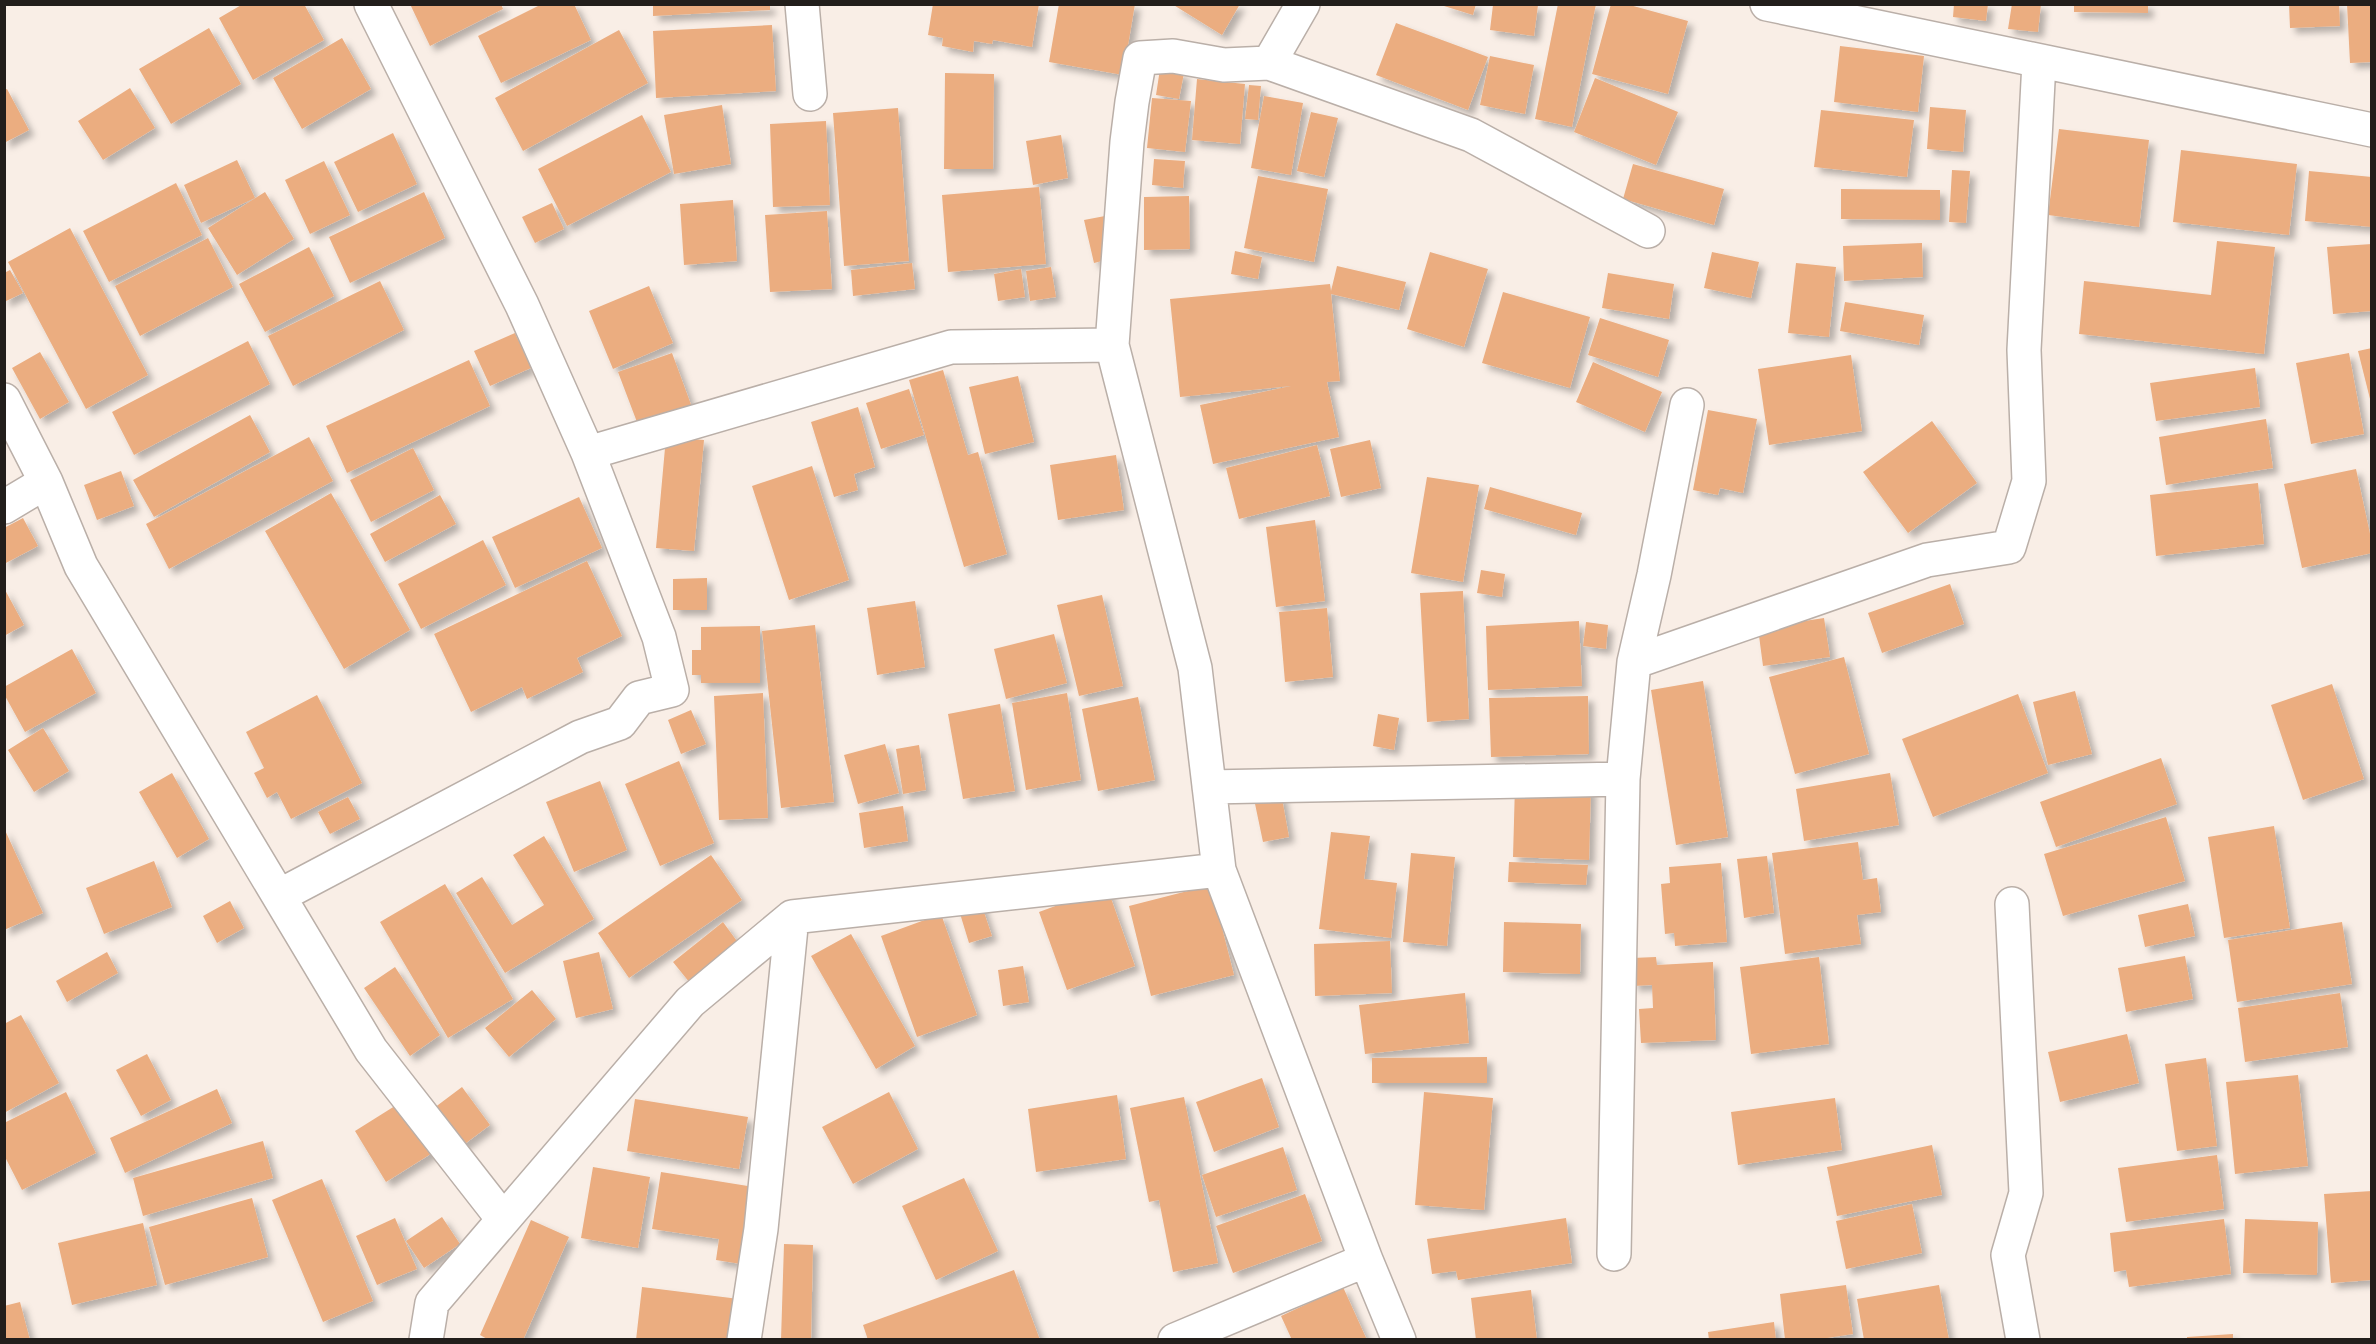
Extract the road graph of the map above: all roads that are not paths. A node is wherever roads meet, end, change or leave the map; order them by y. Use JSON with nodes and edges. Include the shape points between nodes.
{"nodes":[{"id":1,"x":371,"y":4,"type":"edge"},
{"id":2,"x":802,"y":4,"type":"edge"},
{"id":3,"x":1303,"y":4,"type":"edge"},
{"id":4,"x":1767,"y":4,"type":"edge"},
{"id":5,"x":2039,"y":62,"type":"junction"},
{"id":6,"x":1269,"y":63,"type":"junction"},
{"id":7,"x":810,"y":94,"type":"dead end"},
{"id":8,"x":2372,"y":130,"type":"edge"},
{"id":9,"x":1648,"y":231,"type":"dead end"},
{"id":10,"x":1112,"y":345,"type":"junction"},
{"id":11,"x":4,"y":400,"type":"edge"},
{"id":12,"x":1687,"y":405,"type":"dead end"},
{"id":13,"x":588,"y":453,"type":"junction"},
{"id":14,"x":46,"y":482,"type":"junction"},
{"id":15,"x":4,"y":507,"type":"edge"},
{"id":16,"x":1634,"y":662,"type":"junction"},
{"id":17,"x":1623,"y":779,"type":"junction"},
{"id":18,"x":1209,"y":787,"type":"junction"},
{"id":19,"x":1219,"y":870,"type":"junction"},
{"id":20,"x":279,"y":896,"type":"junction"},
{"id":21,"x":2012,"y":904,"type":"dead end"},
{"id":22,"x":792,"y":917,"type":"junction"},
{"id":23,"x":503,"y":1220,"type":"junction"},
{"id":24,"x":1614,"y":1254,"type":"dead end"},
{"id":25,"x":1366,"y":1260,"type":"junction"},
{"id":26,"x":426,"y":1340,"type":"edge"},
{"id":27,"x":744,"y":1340,"type":"edge"},
{"id":28,"x":1175,"y":1340,"type":"edge"},
{"id":29,"x":1399,"y":1340,"type":"edge"},
{"id":30,"x":2023,"y":1340,"type":"edge"}],
"edges":[{"from":1,"to":13,"type":"street","via":[[522,305]]},
{"from":2,"to":7,"type":"street"},
{"from":3,"to":6,"type":"street"},
{"from":4,"to":5,"type":"street"},
{"from":5,"to":8,"type":"street"},
{"from":5,"to":16,"type":"street","via":[[2024,350],[2029,481],[2009,547],[1927,560]]},
{"from":6,"to":9,"type":"street","via":[[1471,135]]},
{"from":6,"to":10,"type":"street","via":[[1224,65],[1173,56],[1140,58],[1127,142]]},
{"from":10,"to":13,"type":"street","via":[[951,347]]},
{"from":10,"to":18,"type":"street","via":[[1196,668]]},
{"from":11,"to":14,"type":"street"},
{"from":12,"to":16,"type":"street"},
{"from":13,"to":20,"type":"street","via":[[659,637],[672,690],[639,698],[620,723],[580,737]]},
{"from":14,"to":15,"type":"street"},
{"from":14,"to":20,"type":"street","via":[[81,566]]},
{"from":16,"to":17,"type":"street"},
{"from":17,"to":18,"type":"street"},
{"from":17,"to":24,"type":"street"},
{"from":18,"to":19,"type":"street"},
{"from":19,"to":22,"type":"street"},
{"from":19,"to":25,"type":"street"},
{"from":20,"to":23,"type":"street","via":[[371,1050]]},
{"from":21,"to":30,"type":"street","via":[[2026,1193],[2008,1255]]},
{"from":22,"to":23,"type":"street","via":[[690,1002]]},
{"from":22,"to":27,"type":"street","via":[[761,1228]]},
{"from":23,"to":26,"type":"street","via":[[432,1303]]},
{"from":25,"to":28,"type":"street"},
{"from":25,"to":29,"type":"street"}]}
